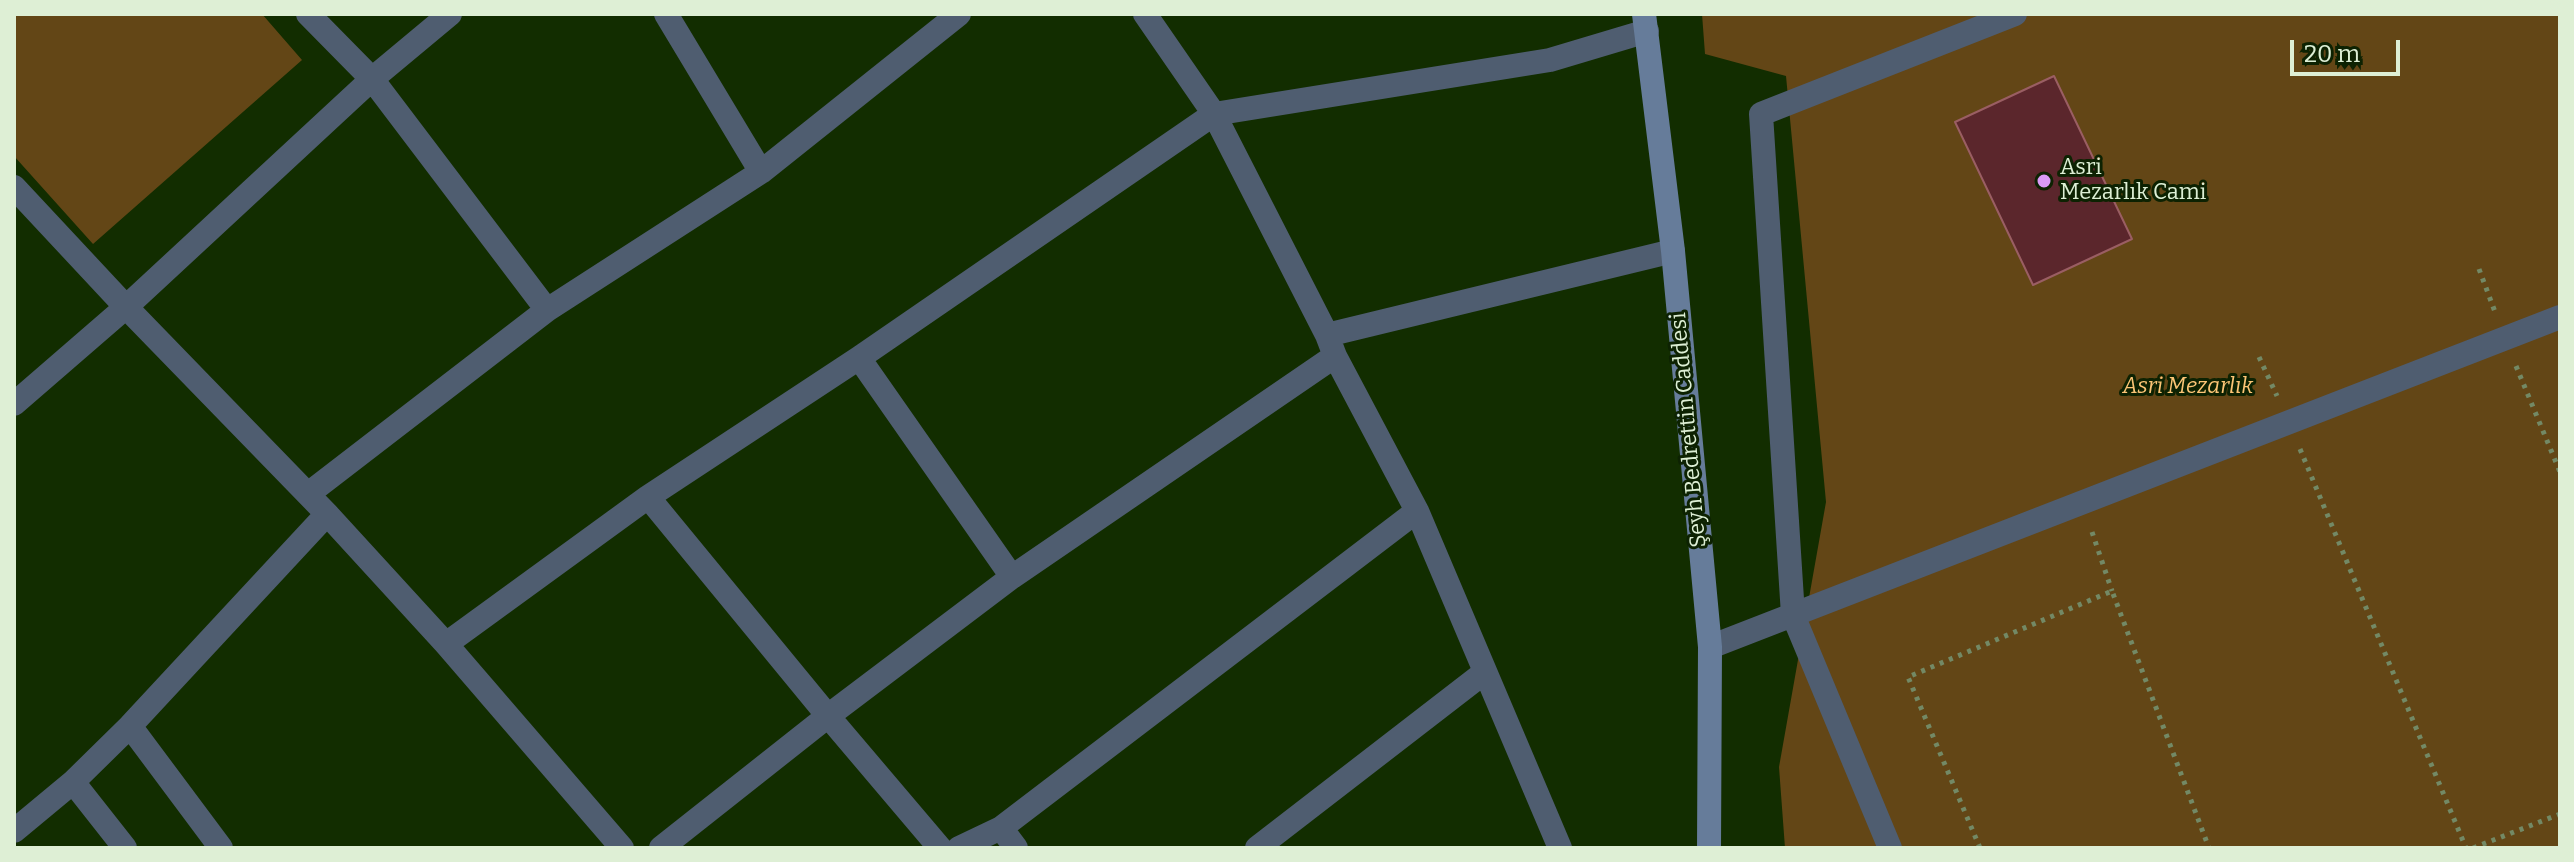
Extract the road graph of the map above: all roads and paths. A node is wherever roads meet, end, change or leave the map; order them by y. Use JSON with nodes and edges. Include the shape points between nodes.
{"nodes":[{"id":1,"x":308,"y":14,"type":"edge"},
{"id":2,"x":450,"y":14,"type":"edge"},
{"id":3,"x":666,"y":14,"type":"edge"},
{"id":4,"x":959,"y":14,"type":"edge"},
{"id":5,"x":1145,"y":14,"type":"edge"},
{"id":6,"x":2015,"y":14,"type":"edge"},
{"id":7,"x":1646,"y":23,"type":"edge"},
{"id":8,"x":372,"y":79,"type":"junction"},
{"id":9,"x":1214,"y":114,"type":"junction"},
{"id":10,"x":761,"y":172,"type":"junction"},
{"id":11,"x":14,"y":187,"type":"edge"},
{"id":12,"x":1673,"y":251,"type":"junction"},
{"id":13,"x":2479,"y":269,"type":"dead end"},
{"id":14,"x":126,"y":307,"type":"junction"},
{"id":15,"x":547,"y":310,"type":"junction"},
{"id":16,"x":2560,"y":317,"type":"edge"},
{"id":17,"x":2505,"y":339,"type":"junction"},
{"id":18,"x":1331,"y":345,"type":"junction"},
{"id":19,"x":2259,"y":357,"type":"dead end"},
{"id":20,"x":859,"y":358,"type":"junction"},
{"id":21,"x":14,"y":404,"type":"edge"},
{"id":22,"x":2289,"y":423,"type":"junction"},
{"id":23,"x":2560,"y":472,"type":"edge"},
{"id":24,"x":308,"y":494,"type":"junction"},
{"id":25,"x":648,"y":497,"type":"junction"},
{"id":26,"x":2082,"y":502,"type":"junction"},
{"id":27,"x":1417,"y":511,"type":"junction"},
{"id":28,"x":327,"y":514,"type":"junction"},
{"id":29,"x":1012,"y":577,"type":"junction"},
{"id":30,"x":2112,"y":591,"type":"junction"},
{"id":31,"x":1793,"y":615,"type":"junction"},
{"id":32,"x":446,"y":644,"type":"junction"},
{"id":33,"x":1710,"y":647,"type":"junction"},
{"id":34,"x":1485,"y":672,"type":"junction"},
{"id":35,"x":828,"y":716,"type":"junction"},
{"id":36,"x":130,"y":726,"type":"junction"},
{"id":37,"x":73,"y":782,"type":"junction"},
{"id":38,"x":2560,"y":814,"type":"edge"},
{"id":39,"x":1001,"y":828,"type":"junction"},
{"id":40,"x":14,"y":831,"type":"edge"},
{"id":41,"x":125,"y":848,"type":"edge"},
{"id":42,"x":221,"y":848,"type":"edge"},
{"id":43,"x":622,"y":848,"type":"edge"},
{"id":44,"x":661,"y":848,"type":"edge"},
{"id":45,"x":940,"y":848,"type":"edge"},
{"id":46,"x":959,"y":848,"type":"edge"},
{"id":47,"x":1016,"y":848,"type":"edge"},
{"id":48,"x":1257,"y":848,"type":"edge"},
{"id":49,"x":1560,"y":848,"type":"edge"},
{"id":50,"x":1709,"y":848,"type":"edge"},
{"id":51,"x":1890,"y":848,"type":"edge"},
{"id":52,"x":1980,"y":848,"type":"edge"},
{"id":53,"x":2209,"y":848,"type":"edge"},
{"id":54,"x":2466,"y":848,"type":"edge"},
{"id":55,"x":2473,"y":848,"type":"edge"}],
"edges":[{"from":1,"to":8,"type":"street"},
{"from":2,"to":8,"type":"street"},
{"from":3,"to":10,"type":"street"},
{"from":4,"to":10,"type":"street"},
{"from":5,"to":9,"type":"street"},
{"from":6,"to":31,"type":"street","via":[[1761,114]]},
{"from":7,"to":9,"type":"street","via":[[1550,60]]},
{"from":7,"to":12,"type":"main road","name":"Şeyh Bedrettin Caddesi"},
{"from":8,"to":14,"type":"street"},
{"from":8,"to":15,"type":"street"},
{"from":9,"to":18,"type":"street"},
{"from":9,"to":20,"type":"street"},
{"from":10,"to":15,"type":"street"},
{"from":11,"to":14,"type":"street"},
{"from":12,"to":18,"type":"street"},
{"from":12,"to":33,"type":"main road","name":"Şeyh Bedrettin Caddesi"},
{"from":13,"to":17,"type":"path"},
{"from":14,"to":21,"type":"street"},
{"from":14,"to":24,"type":"street"},
{"from":15,"to":24,"type":"street"},
{"from":16,"to":17,"type":"street"},
{"from":17,"to":22,"type":"street"},
{"from":17,"to":23,"type":"path"},
{"from":18,"to":27,"type":"street"},
{"from":18,"to":29,"type":"street"},
{"from":19,"to":22,"type":"path"},
{"from":20,"to":25,"type":"street"},
{"from":20,"to":29,"type":"street"},
{"from":22,"to":26,"type":"street"},
{"from":22,"to":54,"type":"path"},
{"from":24,"to":28,"type":"street"},
{"from":25,"to":32,"type":"street"},
{"from":25,"to":35,"type":"street"},
{"from":26,"to":30,"type":"path"},
{"from":26,"to":31,"type":"street"},
{"from":27,"to":34,"type":"street"},
{"from":27,"to":39,"type":"street"},
{"from":28,"to":32,"type":"street"},
{"from":28,"to":36,"type":"street"},
{"from":29,"to":35,"type":"street"},
{"from":30,"to":52,"type":"path","via":[[1908,677]]},
{"from":30,"to":53,"type":"path"},
{"from":31,"to":33,"type":"street"},
{"from":31,"to":51,"type":"street"},
{"from":32,"to":43,"type":"street"},
{"from":33,"to":50,"type":"main road","name":"Şeyh Bedrettin Caddesi"},
{"from":34,"to":48,"type":"street"},
{"from":34,"to":49,"type":"street"},
{"from":35,"to":44,"type":"street"},
{"from":35,"to":45,"type":"street"},
{"from":36,"to":37,"type":"street"},
{"from":36,"to":42,"type":"street"},
{"from":37,"to":40,"type":"street"},
{"from":37,"to":41,"type":"street"},
{"from":38,"to":55,"type":"path"},
{"from":39,"to":46,"type":"street"},
{"from":39,"to":47,"type":"street"}]}
